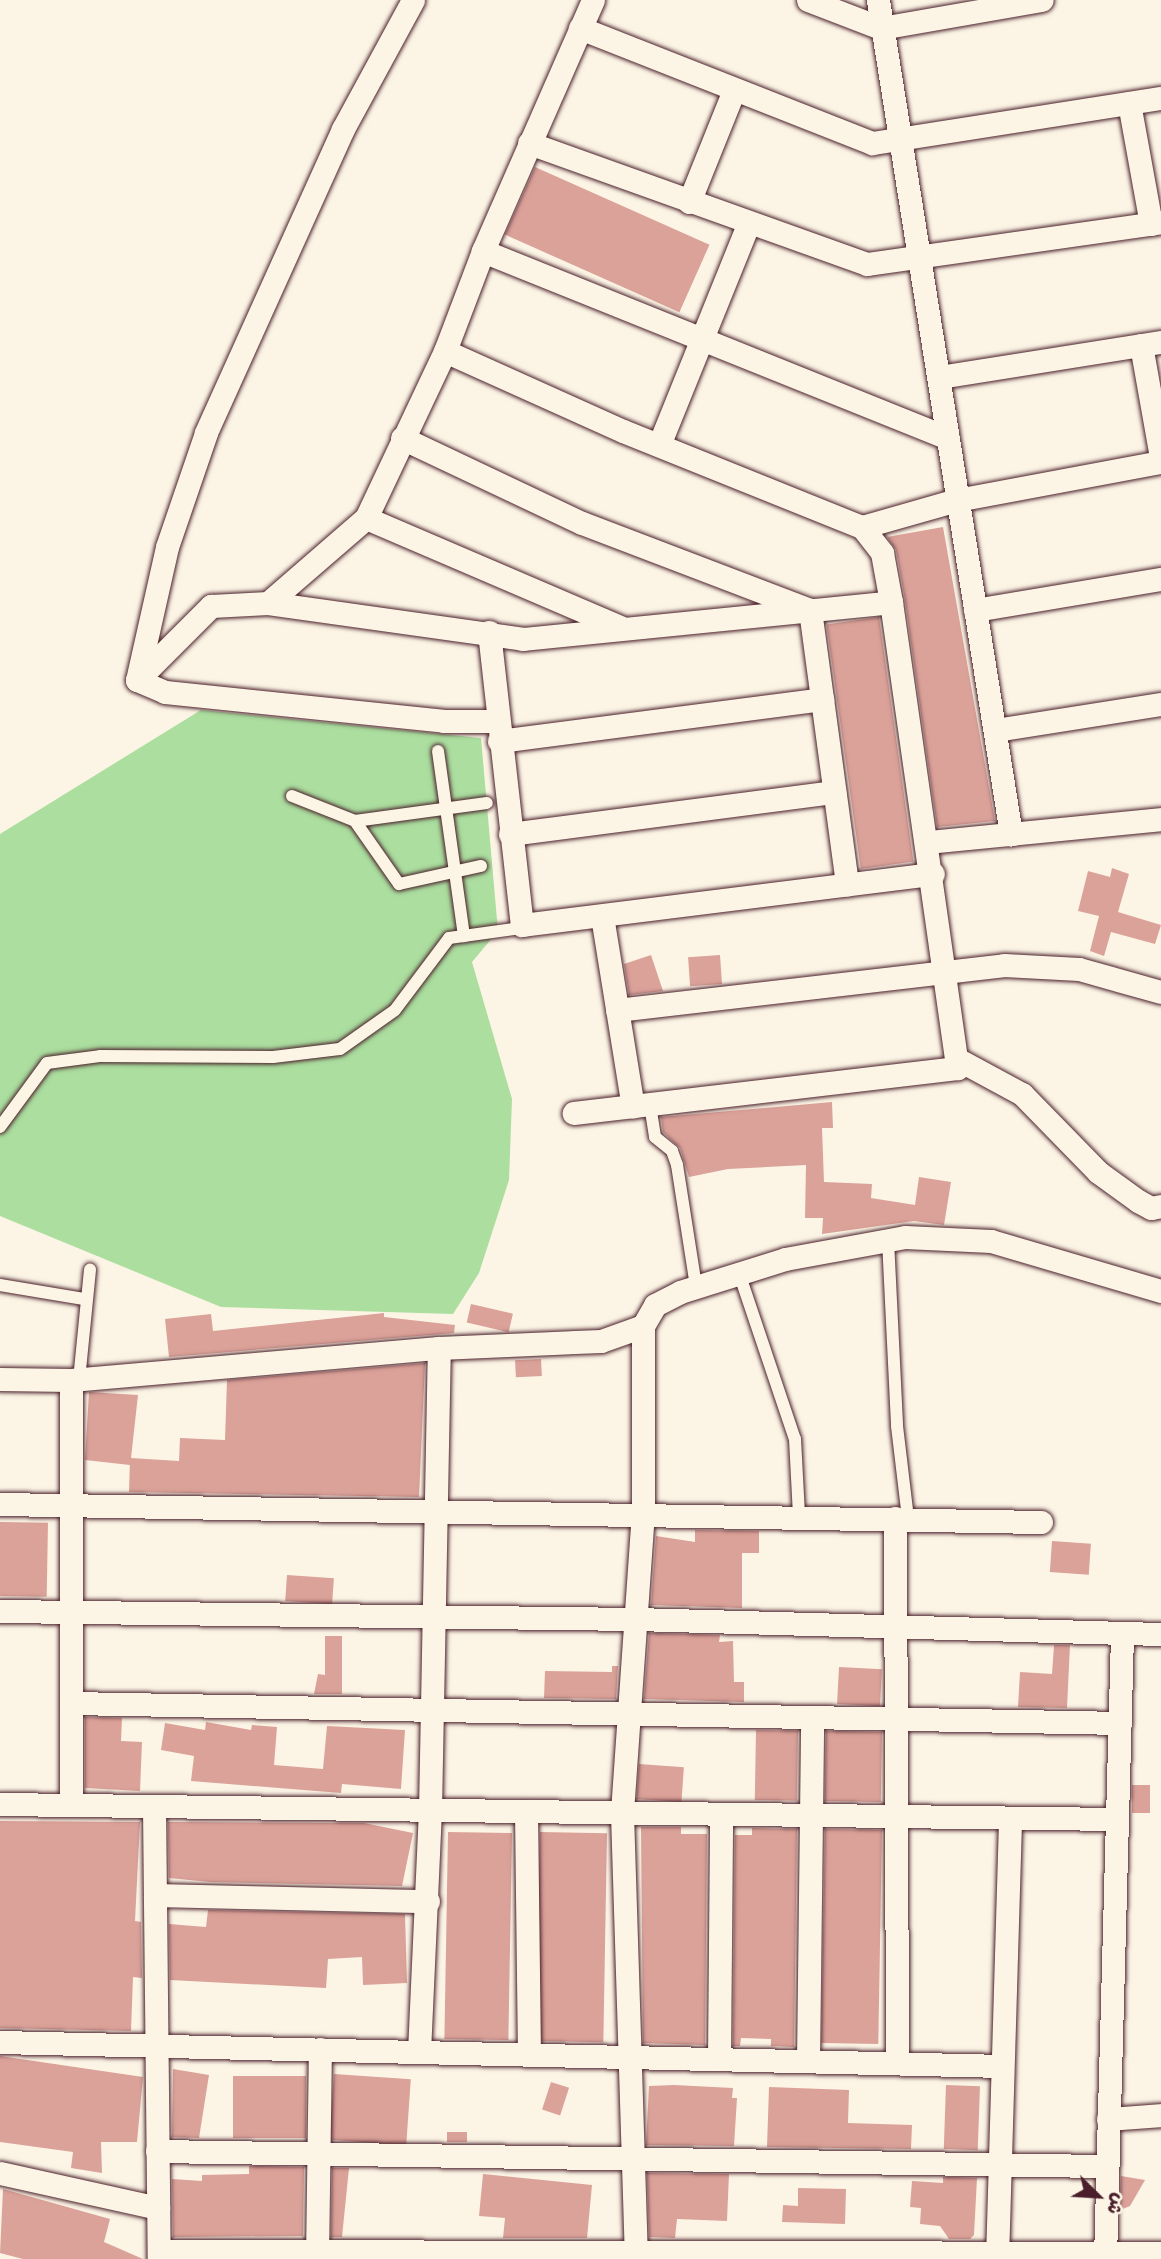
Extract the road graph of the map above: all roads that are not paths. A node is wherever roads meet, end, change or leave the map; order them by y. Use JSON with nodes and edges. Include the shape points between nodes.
{"nodes":[{"id":1,"x":413,"y":0,"type":"edge"},
{"id":2,"x":593,"y":0,"type":"edge"},
{"id":3,"x":808,"y":0,"type":"edge"},
{"id":4,"x":878,"y":0,"type":"edge"},
{"id":5,"x":1042,"y":0,"type":"edge"},
{"id":6,"x":580,"y":28,"type":"junction"},
{"id":7,"x":881,"y":28,"type":"junction"},
{"id":8,"x":734,"y":90,"type":"junction"},
{"id":9,"x":1161,"y":99,"type":"edge"},
{"id":10,"x":1129,"y":103,"type":"junction"},
{"id":11,"x":899,"y":139,"type":"junction"},
{"id":12,"x":529,"y":143,"type":"junction"},
{"id":13,"x":689,"y":202,"type":"junction"},
{"id":14,"x":1156,"y":223,"type":"edge"},
{"id":15,"x":748,"y":225,"type":"junction"},
{"id":16,"x":483,"y":251,"type":"junction"},
{"id":17,"x":919,"y":257,"type":"junction"},
{"id":18,"x":704,"y":339,"type":"junction"},
{"id":19,"x":1151,"y":343,"type":"edge"},
{"id":20,"x":445,"y":351,"type":"junction"},
{"id":21,"x":939,"y":377,"type":"junction"},
{"id":22,"x":402,"y":438,"type":"junction"},
{"id":23,"x":948,"y":438,"type":"junction"},
{"id":24,"x":659,"y":445,"type":"junction"},
{"id":25,"x":1161,"y":459,"type":"edge"},
{"id":26,"x":957,"y":500,"type":"junction"},
{"id":27,"x":366,"y":518,"type":"junction"},
{"id":28,"x":862,"y":527,"type":"junction"},
{"id":29,"x":1161,"y":579,"type":"edge"},
{"id":30,"x":268,"y":603,"type":"junction"},
{"id":31,"x":891,"y":603,"type":"junction"},
{"id":32,"x":810,"y":610,"type":"junction"},
{"id":33,"x":975,"y":610,"type":"junction"},
{"id":34,"x":623,"y":629,"type":"junction"},
{"id":35,"x":489,"y":632,"type":"junction"},
{"id":36,"x":136,"y":680,"type":"junction"},
{"id":37,"x":822,"y":699,"type":"junction"},
{"id":38,"x":1161,"y":704,"type":"edge"},
{"id":39,"x":995,"y":730,"type":"junction"},
{"id":40,"x":498,"y":731,"type":"junction"},
{"id":41,"x":438,"y":751,"type":"dead end"},
{"id":42,"x":834,"y":792,"type":"junction"},
{"id":43,"x":292,"y":796,"type":"dead end"},
{"id":44,"x":487,"y":803,"type":"dead end"},
{"id":45,"x":446,"y":810,"type":"junction"},
{"id":46,"x":1161,"y":819,"type":"edge"},
{"id":47,"x":355,"y":821,"type":"junction"},
{"id":48,"x":510,"y":834,"type":"junction"},
{"id":49,"x":1011,"y":834,"type":"junction"},
{"id":50,"x":928,"y":842,"type":"junction"},
{"id":51,"x":481,"y":866,"type":"dead end"},
{"id":52,"x":455,"y":873,"type":"junction"},
{"id":53,"x":933,"y":874,"type":"junction"},
{"id":54,"x":847,"y":885,"type":"junction"},
{"id":55,"x":602,"y":916,"type":"junction"},
{"id":56,"x":528,"y":927,"type":"junction"},
{"id":57,"x":464,"y":936,"type":"junction"},
{"id":58,"x":945,"y":971,"type":"junction"},
{"id":59,"x":1161,"y":992,"type":"edge"},
{"id":60,"x":617,"y":1010,"type":"junction"},
{"id":61,"x":959,"y":1060,"type":"junction"},
{"id":62,"x":642,"y":1106,"type":"junction"},
{"id":63,"x":574,"y":1113,"type":"dead end"},
{"id":64,"x":0,"y":1127,"type":"edge"},
{"id":65,"x":1161,"y":1206,"type":"edge"},
{"id":66,"x":888,"y":1240,"type":"junction"},
{"id":67,"x":90,"y":1269,"type":"dead end"},
{"id":68,"x":739,"y":1273,"type":"junction"},
{"id":69,"x":0,"y":1285,"type":"edge"},
{"id":70,"x":696,"y":1287,"type":"junction"},
{"id":71,"x":1161,"y":1291,"type":"edge"},
{"id":72,"x":84,"y":1299,"type":"junction"},
{"id":73,"x":643,"y":1326,"type":"junction"},
{"id":74,"x":439,"y":1348,"type":"junction"},
{"id":75,"x":0,"y":1380,"type":"edge"},
{"id":76,"x":75,"y":1380,"type":"junction"},
{"id":77,"x":0,"y":1504,"type":"edge"},
{"id":78,"x":71,"y":1505,"type":"junction"},
{"id":79,"x":437,"y":1510,"type":"junction"},
{"id":80,"x":643,"y":1513,"type":"junction"},
{"id":81,"x":799,"y":1516,"type":"junction"},
{"id":82,"x":902,"y":1518,"type":"junction"},
{"id":83,"x":1041,"y":1522,"type":"dead end"},
{"id":84,"x":0,"y":1611,"type":"edge"},
{"id":85,"x":71,"y":1611,"type":"junction"},
{"id":86,"x":433,"y":1616,"type":"junction"},
{"id":87,"x":636,"y":1619,"type":"junction"},
{"id":88,"x":895,"y":1629,"type":"junction"},
{"id":89,"x":1161,"y":1634,"type":"edge"},
{"id":90,"x":1122,"y":1635,"type":"junction"},
{"id":91,"x":71,"y":1703,"type":"junction"},
{"id":92,"x":432,"y":1710,"type":"junction"},
{"id":93,"x":627,"y":1713,"type":"junction"},
{"id":94,"x":812,"y":1717,"type":"junction"},
{"id":95,"x":895,"y":1718,"type":"junction"},
{"id":96,"x":1120,"y":1723,"type":"junction"},
{"id":97,"x":0,"y":1804,"type":"edge"},
{"id":98,"x":71,"y":1805,"type":"junction"},
{"id":99,"x":154,"y":1806,"type":"junction"},
{"id":100,"x":430,"y":1810,"type":"junction"},
{"id":101,"x":526,"y":1811,"type":"junction"},
{"id":102,"x":622,"y":1812,"type":"junction"},
{"id":103,"x":721,"y":1814,"type":"junction"},
{"id":104,"x":811,"y":1815,"type":"junction"},
{"id":105,"x":896,"y":1816,"type":"junction"},
{"id":106,"x":1010,"y":1818,"type":"junction"},
{"id":107,"x":1114,"y":1819,"type":"junction"},
{"id":108,"x":155,"y":1895,"type":"junction"},
{"id":109,"x":428,"y":1900,"type":"junction"},
{"id":110,"x":0,"y":2042,"type":"edge"},
{"id":111,"x":156,"y":2045,"type":"junction"},
{"id":112,"x":320,"y":2049,"type":"junction"},
{"id":113,"x":419,"y":2052,"type":"junction"},
{"id":114,"x":529,"y":2054,"type":"junction"},
{"id":115,"x":628,"y":2057,"type":"junction"},
{"id":116,"x":719,"y":2059,"type":"junction"},
{"id":117,"x":808,"y":2061,"type":"junction"},
{"id":118,"x":897,"y":2063,"type":"junction"},
{"id":119,"x":1002,"y":2066,"type":"junction"},
{"id":120,"x":1161,"y":2115,"type":"edge"},
{"id":121,"x":1108,"y":2119,"type":"junction"},
{"id":122,"x":158,"y":2151,"type":"junction"},
{"id":123,"x":319,"y":2154,"type":"junction"},
{"id":124,"x":633,"y":2159,"type":"junction"},
{"id":125,"x":999,"y":2165,"type":"junction"},
{"id":126,"x":1105,"y":2166,"type":"junction"},
{"id":127,"x":0,"y":2173,"type":"edge"},
{"id":128,"x":158,"y":2208,"type":"junction"},
{"id":129,"x":1161,"y":2253,"type":"edge"},
{"id":130,"x":159,"y":2255,"type":"edge"},
{"id":131,"x":317,"y":2255,"type":"edge"},
{"id":132,"x":636,"y":2255,"type":"edge"},
{"id":133,"x":997,"y":2256,"type":"edge"},
{"id":134,"x":1105,"y":2256,"type":"edge"}],
"edges":[{"from":1,"to":36,"type":"street","via":[[343,129],[206,433],[167,547]]},
{"from":2,"to":6,"type":"street"},
{"from":3,"to":7,"type":"street"},
{"from":4,"to":7,"type":"street"},
{"from":5,"to":7,"type":"street"},
{"from":6,"to":8,"type":"street"},
{"from":6,"to":12,"type":"street"},
{"from":7,"to":11,"type":"street"},
{"from":8,"to":11,"type":"street","via":[[872,143]]},
{"from":8,"to":13,"type":"street"},
{"from":9,"to":10,"type":"street"},
{"from":10,"to":11,"type":"street"},
{"from":10,"to":14,"type":"street"},
{"from":11,"to":17,"type":"street"},
{"from":12,"to":13,"type":"street"},
{"from":12,"to":16,"type":"street"},
{"from":13,"to":15,"type":"street"},
{"from":14,"to":17,"type":"street"},
{"from":15,"to":17,"type":"street","via":[[867,264]]},
{"from":15,"to":18,"type":"street"},
{"from":16,"to":18,"type":"street"},
{"from":16,"to":20,"type":"street"},
{"from":17,"to":21,"type":"street"},
{"from":18,"to":23,"type":"street"},
{"from":18,"to":24,"type":"street"},
{"from":19,"to":21,"type":"street"},
{"from":19,"to":25,"type":"street"},
{"from":20,"to":22,"type":"street"},
{"from":20,"to":24,"type":"street"},
{"from":21,"to":23,"type":"street"},
{"from":22,"to":27,"type":"street"},
{"from":22,"to":32,"type":"street","via":[[582,523]]},
{"from":23,"to":26,"type":"street"},
{"from":24,"to":28,"type":"street"},
{"from":25,"to":26,"type":"street"},
{"from":26,"to":28,"type":"street"},
{"from":26,"to":33,"type":"street"},
{"from":27,"to":30,"type":"street"},
{"from":27,"to":34,"type":"street"},
{"from":28,"to":31,"type":"street","via":[[881,553]]},
{"from":29,"to":33,"type":"street"},
{"from":30,"to":35,"type":"street"},
{"from":30,"to":36,"type":"street","via":[[211,606]]},
{"from":31,"to":32,"type":"street"},
{"from":31,"to":50,"type":"street"},
{"from":32,"to":34,"type":"street"},
{"from":32,"to":37,"type":"street"},
{"from":33,"to":39,"type":"street"},
{"from":34,"to":35,"type":"street","via":[[523,639]]},
{"from":35,"to":40,"type":"street"},
{"from":36,"to":40,"type":"street","via":[[165,692],[444,720]]},
{"from":37,"to":40,"type":"street"},
{"from":37,"to":42,"type":"street"},
{"from":38,"to":39,"type":"street"},
{"from":39,"to":49,"type":"street"},
{"from":40,"to":48,"type":"street"},
{"from":41,"to":45,"type":"lane"},
{"from":42,"to":48,"type":"street"},
{"from":42,"to":54,"type":"street"},
{"from":43,"to":47,"type":"lane"},
{"from":44,"to":45,"type":"lane"},
{"from":45,"to":47,"type":"lane"},
{"from":45,"to":52,"type":"lane"},
{"from":46,"to":49,"type":"street"},
{"from":47,"to":52,"type":"lane","via":[[399,884]]},
{"from":48,"to":56,"type":"street","via":[[518,918]]},
{"from":49,"to":50,"type":"street"},
{"from":50,"to":53,"type":"street"},
{"from":51,"to":52,"type":"lane"},
{"from":52,"to":57,"type":"lane"},
{"from":53,"to":54,"type":"street"},
{"from":53,"to":58,"type":"street"},
{"from":54,"to":55,"type":"street"},
{"from":55,"to":56,"type":"street"},
{"from":55,"to":60,"type":"street"},
{"from":56,"to":57,"type":"lane"},
{"from":57,"to":64,"type":"lane","via":[[449,938],[395,1010],[340,1049],[273,1057],[100,1056],[47,1063]]},
{"from":58,"to":59,"type":"street","via":[[1004,965],[1079,969]]},
{"from":58,"to":60,"type":"street"},
{"from":58,"to":61,"type":"street"},
{"from":60,"to":62,"type":"street"},
{"from":61,"to":62,"type":"street","via":[[951,1072]]},
{"from":61,"to":65,"type":"street","via":[[1022,1094],[1098,1172],[1151,1208]]},
{"from":62,"to":63,"type":"street"},
{"from":62,"to":70,"type":"lane","via":[[655,1137],[672,1151],[677,1165]]},
{"from":66,"to":68,"type":"street"},
{"from":66,"to":71,"type":"street","via":[[991,1241]]},
{"from":66,"to":82,"type":"lane"},
{"from":67,"to":72,"type":"lane"},
{"from":68,"to":70,"type":"street"},
{"from":68,"to":81,"type":"lane","via":[[795,1439]]},
{"from":69,"to":72,"type":"lane"},
{"from":70,"to":73,"type":"street","via":[[655,1305]]},
{"from":72,"to":76,"type":"lane"},
{"from":73,"to":74,"type":"street","via":[[572,1345]]},
{"from":73,"to":80,"type":"street"},
{"from":74,"to":76,"type":"street"},
{"from":74,"to":79,"type":"street"},
{"from":75,"to":76,"type":"street"},
{"from":76,"to":78,"type":"street"},
{"from":77,"to":78,"type":"street"},
{"from":78,"to":79,"type":"street"},
{"from":78,"to":85,"type":"street"},
{"from":79,"to":80,"type":"street"},
{"from":79,"to":86,"type":"street"},
{"from":80,"to":81,"type":"street"},
{"from":80,"to":87,"type":"street"},
{"from":81,"to":82,"type":"street"},
{"from":82,"to":83,"type":"street"},
{"from":82,"to":88,"type":"street"},
{"from":84,"to":85,"type":"street"},
{"from":85,"to":86,"type":"street"},
{"from":85,"to":91,"type":"street"},
{"from":86,"to":87,"type":"street"},
{"from":86,"to":92,"type":"street"},
{"from":87,"to":88,"type":"street"},
{"from":87,"to":93,"type":"street"},
{"from":88,"to":90,"type":"street"},
{"from":88,"to":95,"type":"street"},
{"from":89,"to":90,"type":"street"},
{"from":90,"to":96,"type":"street"},
{"from":91,"to":92,"type":"street"},
{"from":91,"to":98,"type":"street"},
{"from":92,"to":93,"type":"street"},
{"from":92,"to":100,"type":"street"},
{"from":93,"to":94,"type":"street"},
{"from":93,"to":102,"type":"street"},
{"from":94,"to":95,"type":"street"},
{"from":94,"to":104,"type":"street"},
{"from":95,"to":96,"type":"street"},
{"from":95,"to":105,"type":"street"},
{"from":96,"to":107,"type":"street"},
{"from":97,"to":98,"type":"street"},
{"from":98,"to":99,"type":"street"},
{"from":99,"to":100,"type":"street"},
{"from":99,"to":108,"type":"street"},
{"from":100,"to":101,"type":"street"},
{"from":100,"to":109,"type":"street"},
{"from":101,"to":102,"type":"street"},
{"from":101,"to":114,"type":"street"},
{"from":102,"to":103,"type":"street"},
{"from":102,"to":115,"type":"street"},
{"from":103,"to":104,"type":"street"},
{"from":103,"to":116,"type":"street"},
{"from":104,"to":105,"type":"street"},
{"from":104,"to":117,"type":"street"},
{"from":105,"to":106,"type":"street"},
{"from":105,"to":118,"type":"street"},
{"from":106,"to":107,"type":"street"},
{"from":106,"to":119,"type":"street"},
{"from":107,"to":121,"type":"street"},
{"from":108,"to":109,"type":"street"},
{"from":108,"to":111,"type":"street"},
{"from":109,"to":113,"type":"street"},
{"from":110,"to":111,"type":"street"},
{"from":111,"to":112,"type":"street"},
{"from":111,"to":122,"type":"street"},
{"from":112,"to":113,"type":"street"},
{"from":112,"to":123,"type":"street"},
{"from":113,"to":114,"type":"street"},
{"from":114,"to":115,"type":"street"},
{"from":115,"to":116,"type":"street"},
{"from":115,"to":124,"type":"street"},
{"from":116,"to":117,"type":"street"},
{"from":117,"to":118,"type":"street"},
{"from":118,"to":119,"type":"street"},
{"from":119,"to":125,"type":"street"},
{"from":120,"to":121,"type":"street"},
{"from":121,"to":126,"type":"street"},
{"from":122,"to":123,"type":"street"},
{"from":122,"to":128,"type":"street"},
{"from":123,"to":124,"type":"street"},
{"from":123,"to":131,"type":"street"},
{"from":124,"to":125,"type":"street"},
{"from":124,"to":132,"type":"street"},
{"from":125,"to":126,"type":"street"},
{"from":125,"to":133,"type":"street"},
{"from":126,"to":134,"type":"street"},
{"from":127,"to":128,"type":"street"},
{"from":128,"to":130,"type":"street"},
{"from":129,"to":134,"type":"street"},
{"from":130,"to":131,"type":"street"},
{"from":131,"to":132,"type":"street"},
{"from":132,"to":133,"type":"street"},
{"from":133,"to":134,"type":"street"}]}
